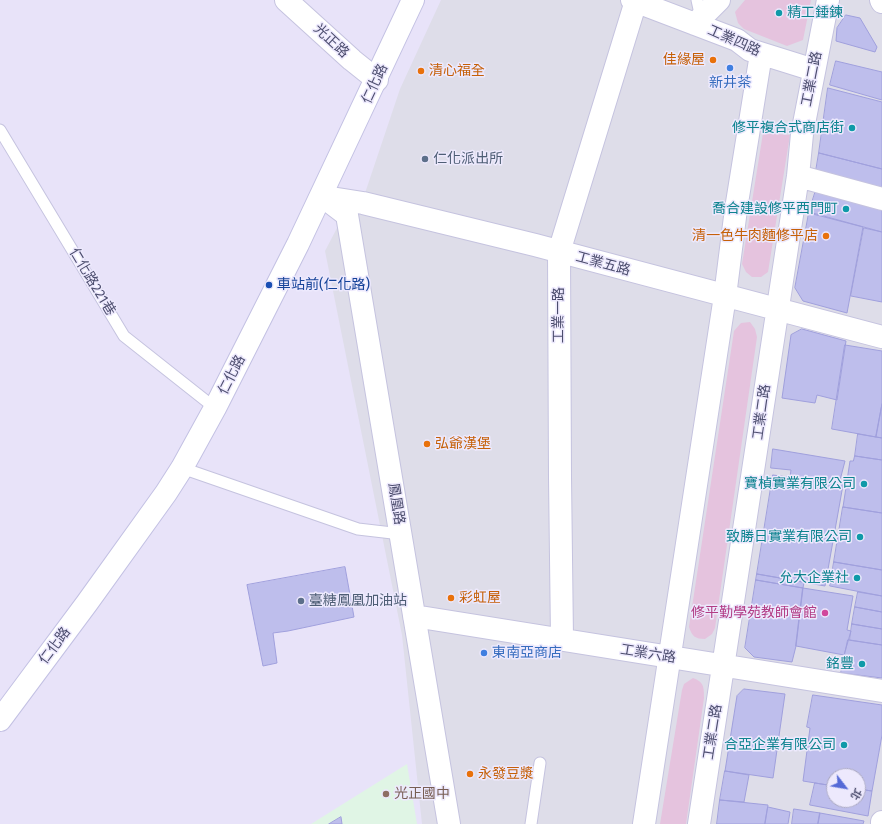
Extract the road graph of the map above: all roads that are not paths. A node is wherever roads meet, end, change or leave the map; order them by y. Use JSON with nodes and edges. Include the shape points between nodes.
{"nodes":[{"id":1,"x":286,"y":0,"type":"edge"},
{"id":2,"x":413,"y":0,"type":"edge"},
{"id":3,"x":719,"y":0,"type":"edge"},
{"id":4,"x":828,"y":0,"type":"edge"},
{"id":5,"x":634,"y":1,"type":"edge"},
{"id":6,"x":697,"y":14,"type":"edge"},
{"id":7,"x":761,"y":54,"type":"junction"},
{"id":8,"x":814,"y":70,"type":"junction"},
{"id":9,"x":377,"y":80,"type":"junction"},
{"id":10,"x":0,"y":130,"type":"edge"},
{"id":11,"x":798,"y":176,"type":"junction"},
{"id":12,"x":322,"y":196,"type":"junction"},
{"id":13,"x":882,"y":199,"type":"edge"},
{"id":14,"x":559,"y":252,"type":"junction"},
{"id":15,"x":725,"y":296,"type":"junction"},
{"id":16,"x":777,"y":309,"type":"junction"},
{"id":17,"x":882,"y":337,"type":"edge"},
{"id":18,"x":215,"y":408,"type":"junction"},
{"id":19,"x":182,"y":468,"type":"junction"},
{"id":20,"x":401,"y":534,"type":"junction"},
{"id":21,"x":414,"y":616,"type":"junction"},
{"id":22,"x":562,"y":639,"type":"junction"},
{"id":23,"x":669,"y":657,"type":"junction"},
{"id":24,"x":724,"y":666,"type":"junction"},
{"id":25,"x":882,"y":692,"type":"edge"},
{"id":26,"x":0,"y":720,"type":"edge"},
{"id":27,"x":540,"y":763,"type":"dead end"},
{"id":28,"x":449,"y":824,"type":"edge"},
{"id":29,"x":530,"y":824,"type":"edge"},
{"id":30,"x":644,"y":824,"type":"edge"},
{"id":31,"x":699,"y":824,"type":"edge"}],
"edges":[{"from":1,"to":9,"type":"street","name":"光正路"},
{"from":2,"to":9,"type":"street","name":"仁化路"},
{"from":3,"to":6,"type":"street"},
{"from":4,"to":8,"type":"street","name":"工業二路"},
{"from":5,"to":6,"type":"street","name":"工業四路"},
{"from":5,"to":14,"type":"street","name":"工業一路"},
{"from":6,"to":7,"type":"street","name":"工業四路","via":[[750,50]]},
{"from":7,"to":8,"type":"street","name":"工業四路"},
{"from":7,"to":15,"type":"street"},
{"from":8,"to":11,"type":"street","name":"工業二路","via":[[802,134]]},
{"from":9,"to":12,"type":"street","name":"仁化路"},
{"from":10,"to":18,"type":"lane","name":"仁化路221巷","number":"仁化路221巷","via":[[124,336]]},
{"from":11,"to":13,"type":"street"},
{"from":11,"to":16,"type":"street","name":"工業二路"},
{"from":12,"to":14,"type":"street","name":"工業五路","via":[[384,208]]},
{"from":12,"to":18,"type":"street","name":"仁化路"},
{"from":12,"to":20,"type":"street","name":"鳳凰路","via":[[347,215]]},
{"from":14,"to":15,"type":"street","name":"工業五路"},
{"from":14,"to":22,"type":"street","name":"工業一路"},
{"from":15,"to":16,"type":"street","name":"工業五路"},
{"from":15,"to":23,"type":"street"},
{"from":16,"to":17,"type":"street","name":"工業五路"},
{"from":16,"to":24,"type":"street","name":"工業二路"},
{"from":18,"to":19,"type":"street","name":"仁化路"},
{"from":19,"to":20,"type":"lane","via":[[358,529]]},
{"from":19,"to":26,"type":"street","name":"仁化路","via":[[166,494]]},
{"from":20,"to":21,"type":"street","name":"鳳凰路"},
{"from":21,"to":22,"type":"street","name":"工業六路"},
{"from":21,"to":28,"type":"street","name":"鳳凰路"},
{"from":22,"to":23,"type":"street","name":"工業六路"},
{"from":23,"to":24,"type":"street","name":"工業六路"},
{"from":23,"to":30,"type":"street"},
{"from":24,"to":25,"type":"street","name":"工業六路"},
{"from":24,"to":31,"type":"street","name":"工業二路"},
{"from":27,"to":29,"type":"lane"}]}
